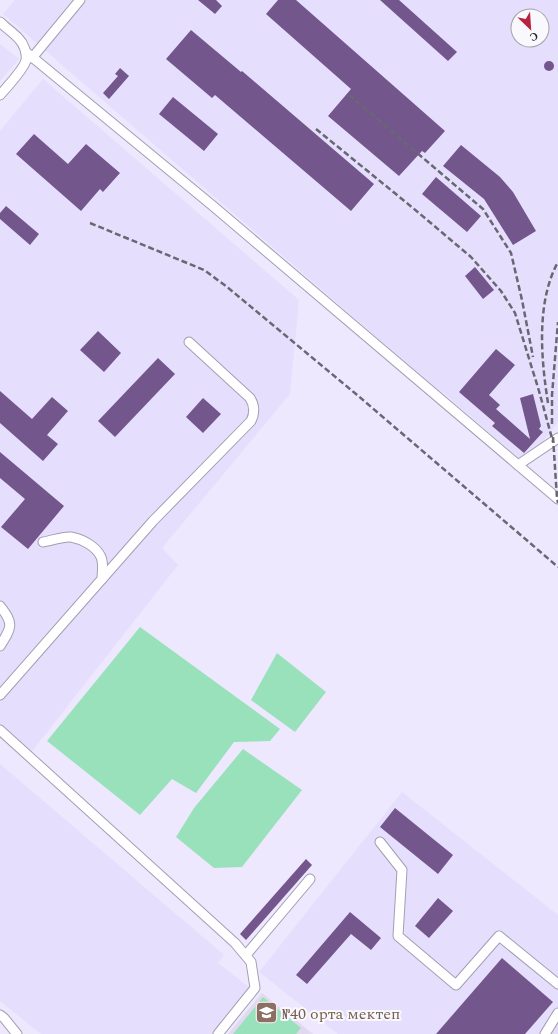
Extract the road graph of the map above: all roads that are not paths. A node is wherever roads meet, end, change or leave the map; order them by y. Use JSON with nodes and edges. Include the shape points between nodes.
{"nodes":[{"id":1,"x":80,"y":0,"type":"edge"},
{"id":2,"x":0,"y":22,"type":"edge"},
{"id":3,"x":29,"y":55,"type":"junction"},
{"id":4,"x":0,"y":95,"type":"edge"},
{"id":5,"x":189,"y":342,"type":"dead end"},
{"id":6,"x":558,"y":438,"type":"edge"},
{"id":7,"x":518,"y":465,"type":"junction"},
{"id":8,"x":558,"y":499,"type":"edge"},
{"id":9,"x":43,"y":542,"type":"dead end"},
{"id":10,"x":102,"y":579,"type":"junction"},
{"id":11,"x":0,"y":606,"type":"edge"},
{"id":12,"x":0,"y":646,"type":"edge"},
{"id":13,"x":0,"y":695,"type":"edge"},
{"id":14,"x":0,"y":731,"type":"edge"},
{"id":15,"x":380,"y":842,"type":"dead end"},
{"id":16,"x":310,"y":879,"type":"dead end"},
{"id":17,"x":246,"y":956,"type":"junction"},
{"id":18,"x":558,"y":984,"type":"edge"},
{"id":19,"x":558,"y":1013,"type":"edge"},
{"id":20,"x":0,"y":1015,"type":"edge"},
{"id":21,"x":17,"y":1034,"type":"edge"},
{"id":22,"x":218,"y":1034,"type":"edge"},
{"id":23,"x":545,"y":1034,"type":"edge"}],
"edges":[{"from":1,"to":3,"type":"street"},
{"from":2,"to":3,"type":"street","via":[[19,39]]},
{"from":3,"to":4,"type":"street","via":[[24,66]]},
{"from":3,"to":7,"type":"street"},
{"from":5,"to":10,"type":"street","via":[[250,398],[253,416],[152,522]]},
{"from":6,"to":7,"type":"street"},
{"from":7,"to":8,"type":"street"},
{"from":9,"to":10,"type":"street","via":[[70,537],[85,542],[101,557]]},
{"from":10,"to":13,"type":"street"},
{"from":11,"to":12,"type":"street","via":[[10,623],[8,633]]},
{"from":14,"to":17,"type":"street","via":[[229,937]]},
{"from":15,"to":18,"type":"street","via":[[402,870],[398,936],[456,985],[499,936]]},
{"from":16,"to":17,"type":"street"},
{"from":17,"to":22,"type":"street","via":[[251,962],[255,988]]},
{"from":19,"to":23,"type":"street"},
{"from":20,"to":21,"type":"street"}]}
